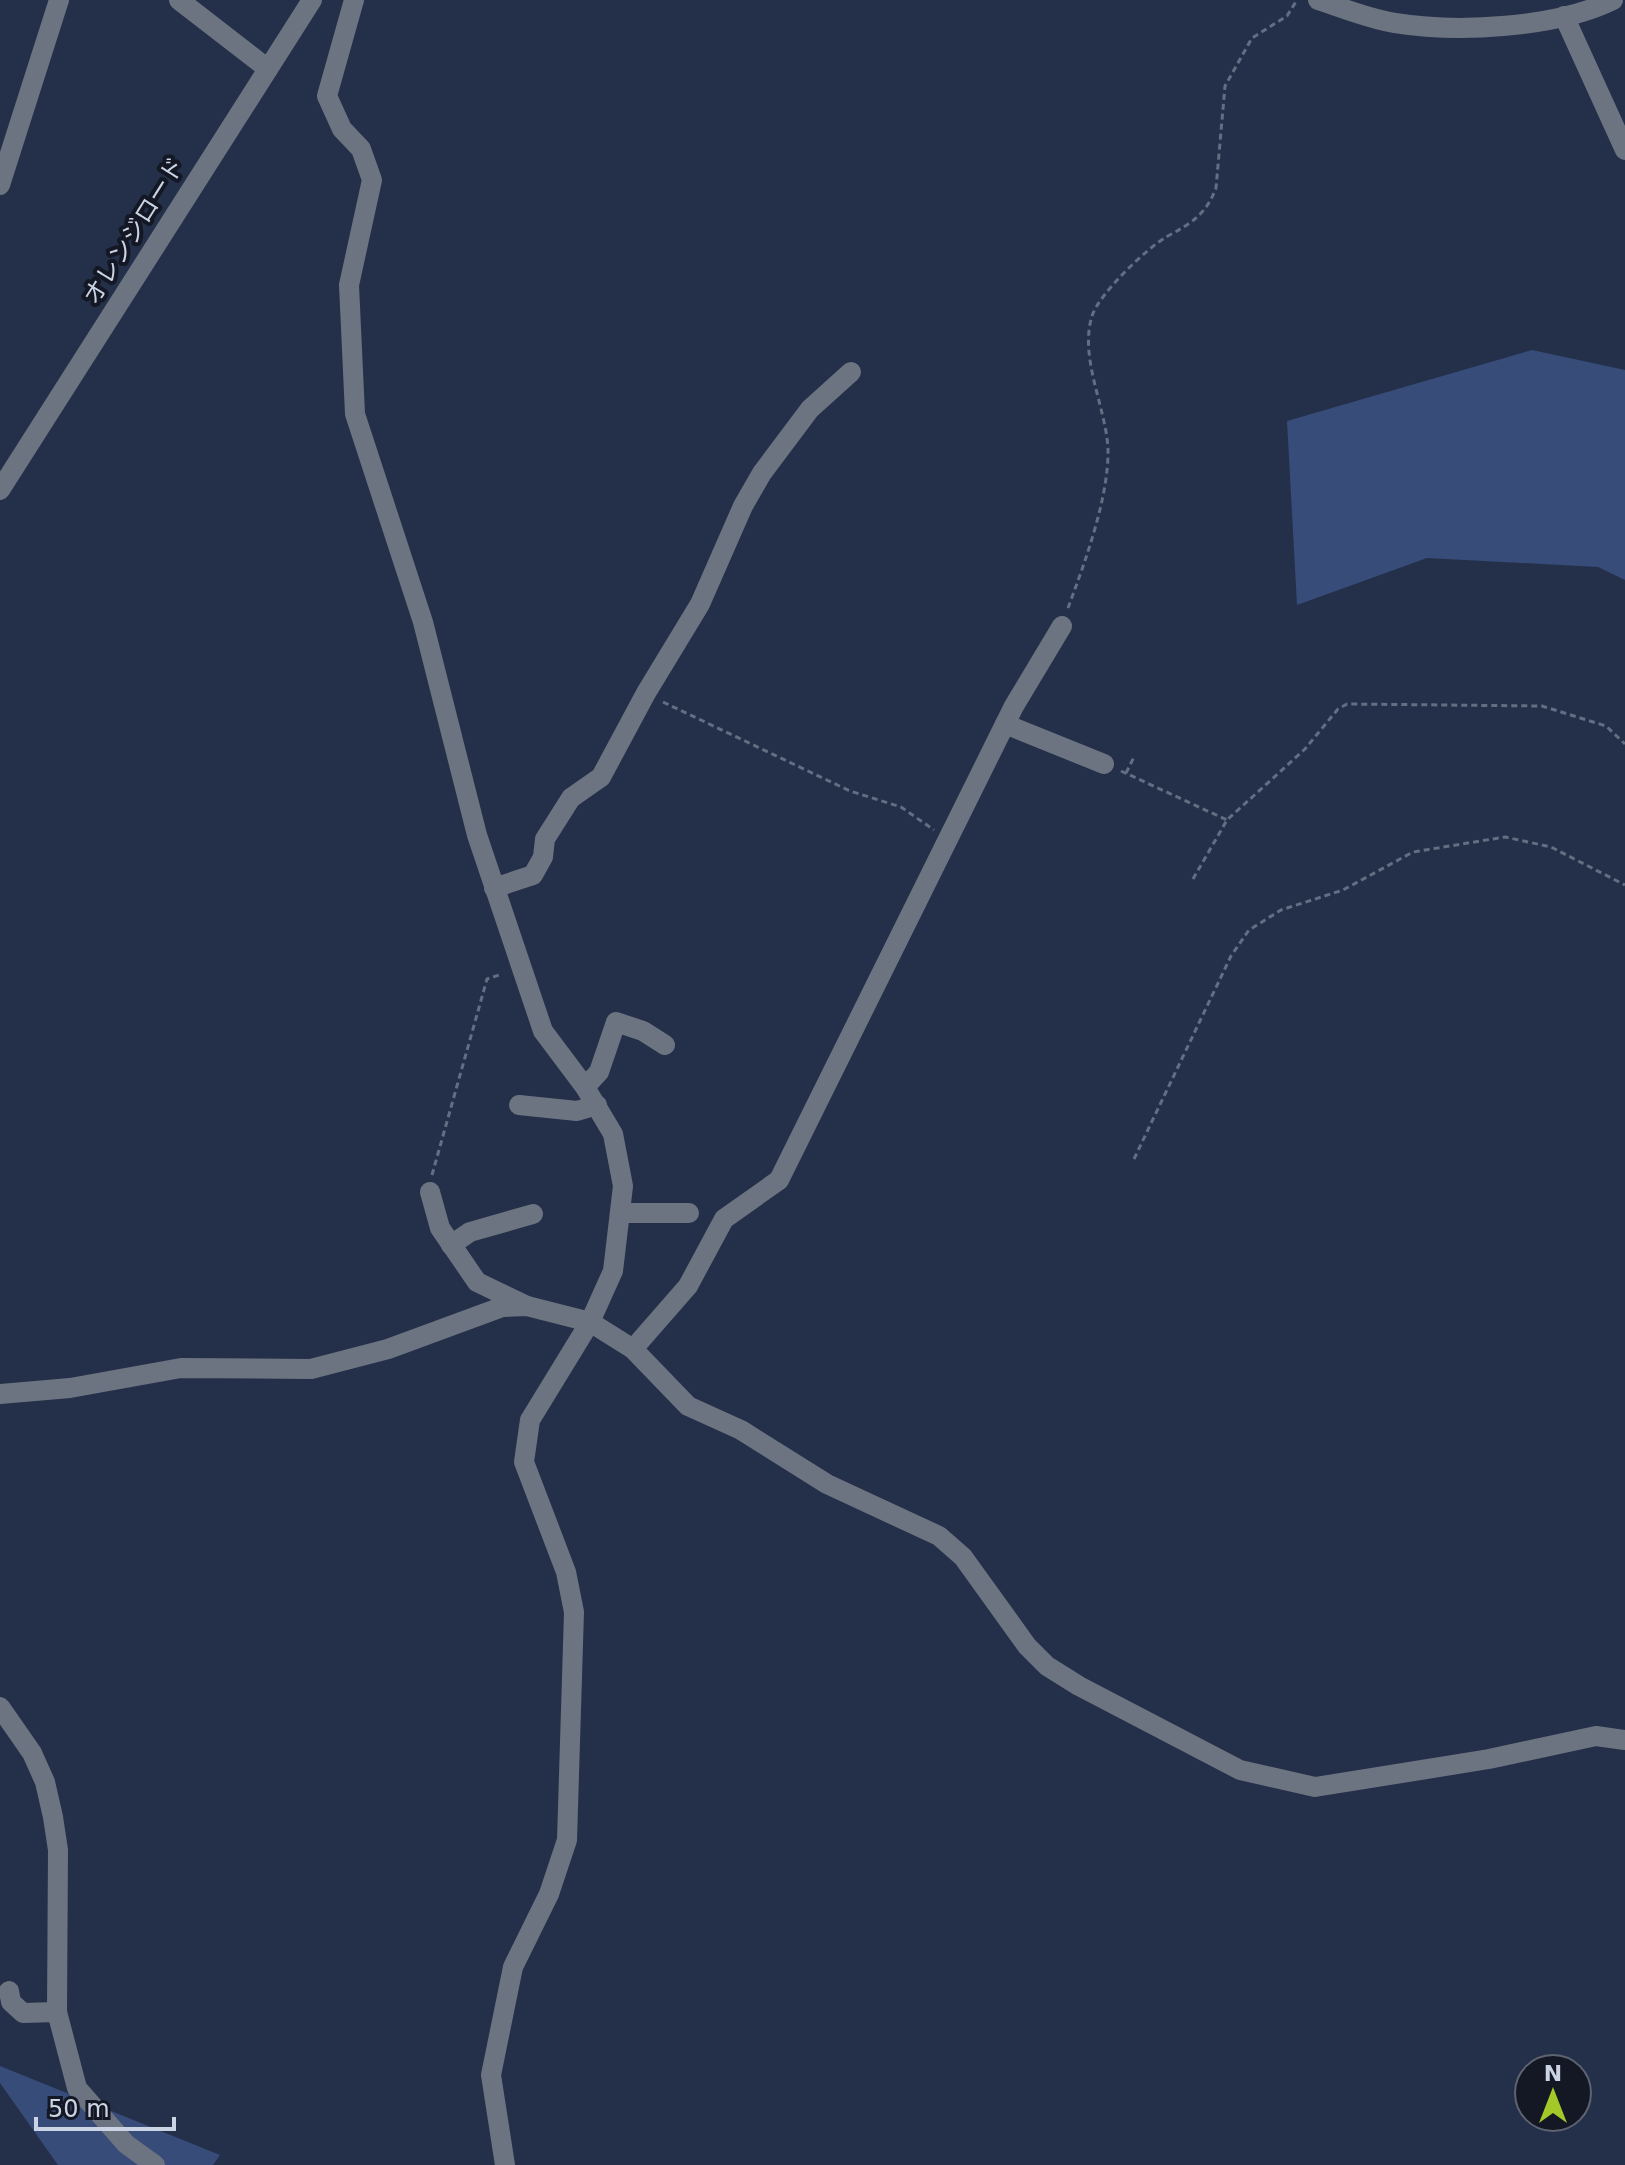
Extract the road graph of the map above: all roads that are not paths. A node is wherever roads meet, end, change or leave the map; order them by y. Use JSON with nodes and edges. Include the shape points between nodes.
{"nodes":[{"id":1,"x":59,"y":0,"type":"edge"},
{"id":2,"x":179,"y":0,"type":"edge"},
{"id":3,"x":312,"y":0,"type":"edge"},
{"id":4,"x":354,"y":0,"type":"edge"},
{"id":5,"x":1318,"y":0,"type":"edge"},
{"id":6,"x":1613,"y":0,"type":"edge"},
{"id":7,"x":1564,"y":16,"type":"junction"},
{"id":8,"x":268,"y":69,"type":"junction"},
{"id":9,"x":1625,"y":150,"type":"edge"},
{"id":10,"x":0,"y":185,"type":"edge"},
{"id":11,"x":851,"y":372,"type":"dead end"},
{"id":12,"x":0,"y":490,"type":"edge"},
{"id":13,"x":1062,"y":626,"type":"road end"},
{"id":14,"x":1005,"y":724,"type":"junction"},
{"id":15,"x":1104,"y":764,"type":"road end"},
{"id":16,"x":494,"y":888,"type":"junction"},
{"id":17,"x":665,"y":1045,"type":"dead end"},
{"id":18,"x":585,"y":1087,"type":"junction"},
{"id":19,"x":519,"y":1105,"type":"dead end"},
{"id":20,"x":597,"y":1105,"type":"junction"},
{"id":21,"x":430,"y":1192,"type":"road end"},
{"id":22,"x":620,"y":1213,"type":"junction"},
{"id":23,"x":689,"y":1213,"type":"dead end"},
{"id":24,"x":533,"y":1214,"type":"dead end"},
{"id":25,"x":451,"y":1245,"type":"junction"},
{"id":26,"x":527,"y":1306,"type":"junction"},
{"id":27,"x":590,"y":1322,"type":"junction"},
{"id":28,"x":633,"y":1349,"type":"junction"},
{"id":29,"x":0,"y":1394,"type":"edge"},
{"id":30,"x":0,"y":1707,"type":"edge"},
{"id":31,"x":1625,"y":1740,"type":"edge"},
{"id":32,"x":9,"y":1991,"type":"dead end"},
{"id":33,"x":57,"y":2012,"type":"junction"},
{"id":34,"x":155,"y":2165,"type":"edge"},
{"id":35,"x":505,"y":2165,"type":"edge"}],
"edges":[{"from":1,"to":10,"type":"street"},
{"from":2,"to":8,"type":"street"},
{"from":3,"to":8,"type":"street","name":"オレンジロード"},
{"from":4,"to":16,"type":"street","via":[[327,96],[342,129],[361,149],[372,180],[349,285],[355,414],[423,622],[465,795]]},
{"from":5,"to":7,"type":"street","via":[[1392,23],[1419,25],[1532,22]]},
{"from":6,"to":7,"type":"street"},
{"from":7,"to":9,"type":"street"},
{"from":8,"to":12,"type":"street","name":"オレンジロード"},
{"from":11,"to":16,"type":"street","via":[[810,409],[762,473],[700,604],[601,777],[571,798],[533,875]]},
{"from":13,"to":14,"type":"street"},
{"from":14,"to":15,"type":"street"},
{"from":14,"to":28,"type":"street","via":[[779,1180],[724,1219],[688,1286]]},
{"from":16,"to":18,"type":"street","via":[[543,1031]]},
{"from":17,"to":18,"type":"street","via":[[616,1022],[599,1072]]},
{"from":18,"to":20,"type":"street"},
{"from":19,"to":20,"type":"street","via":[[577,1111]]},
{"from":20,"to":22,"type":"street","via":[[613,1134],[623,1186]]},
{"from":21,"to":25,"type":"street"},
{"from":22,"to":23,"type":"street"},
{"from":22,"to":27,"type":"street","via":[[613,1271]]},
{"from":24,"to":25,"type":"street","via":[[470,1232]]},
{"from":25,"to":26,"type":"street","via":[[477,1282]]},
{"from":26,"to":27,"type":"street"},
{"from":26,"to":29,"type":"street","via":[[502,1307],[388,1349],[311,1369],[181,1368],[70,1388]]},
{"from":27,"to":28,"type":"street"},
{"from":27,"to":35,"type":"street","via":[[530,1420],[524,1462],[566,1572],[574,1612],[567,1840],[549,1894],[513,1967],[491,2075]]},
{"from":28,"to":31,"type":"street","via":[[688,1406],[741,1430],[827,1484],[939,1536],[963,1557],[1047,1666],[1240,1770],[1315,1787],[1596,1736]]},
{"from":30,"to":33,"type":"street","via":[[32,1753],[53,1817],[58,1850]]},
{"from":32,"to":33,"type":"street","via":[[11,2002],[23,2013]]},
{"from":33,"to":34,"type":"street","via":[[77,2088],[126,2144]]}]}
